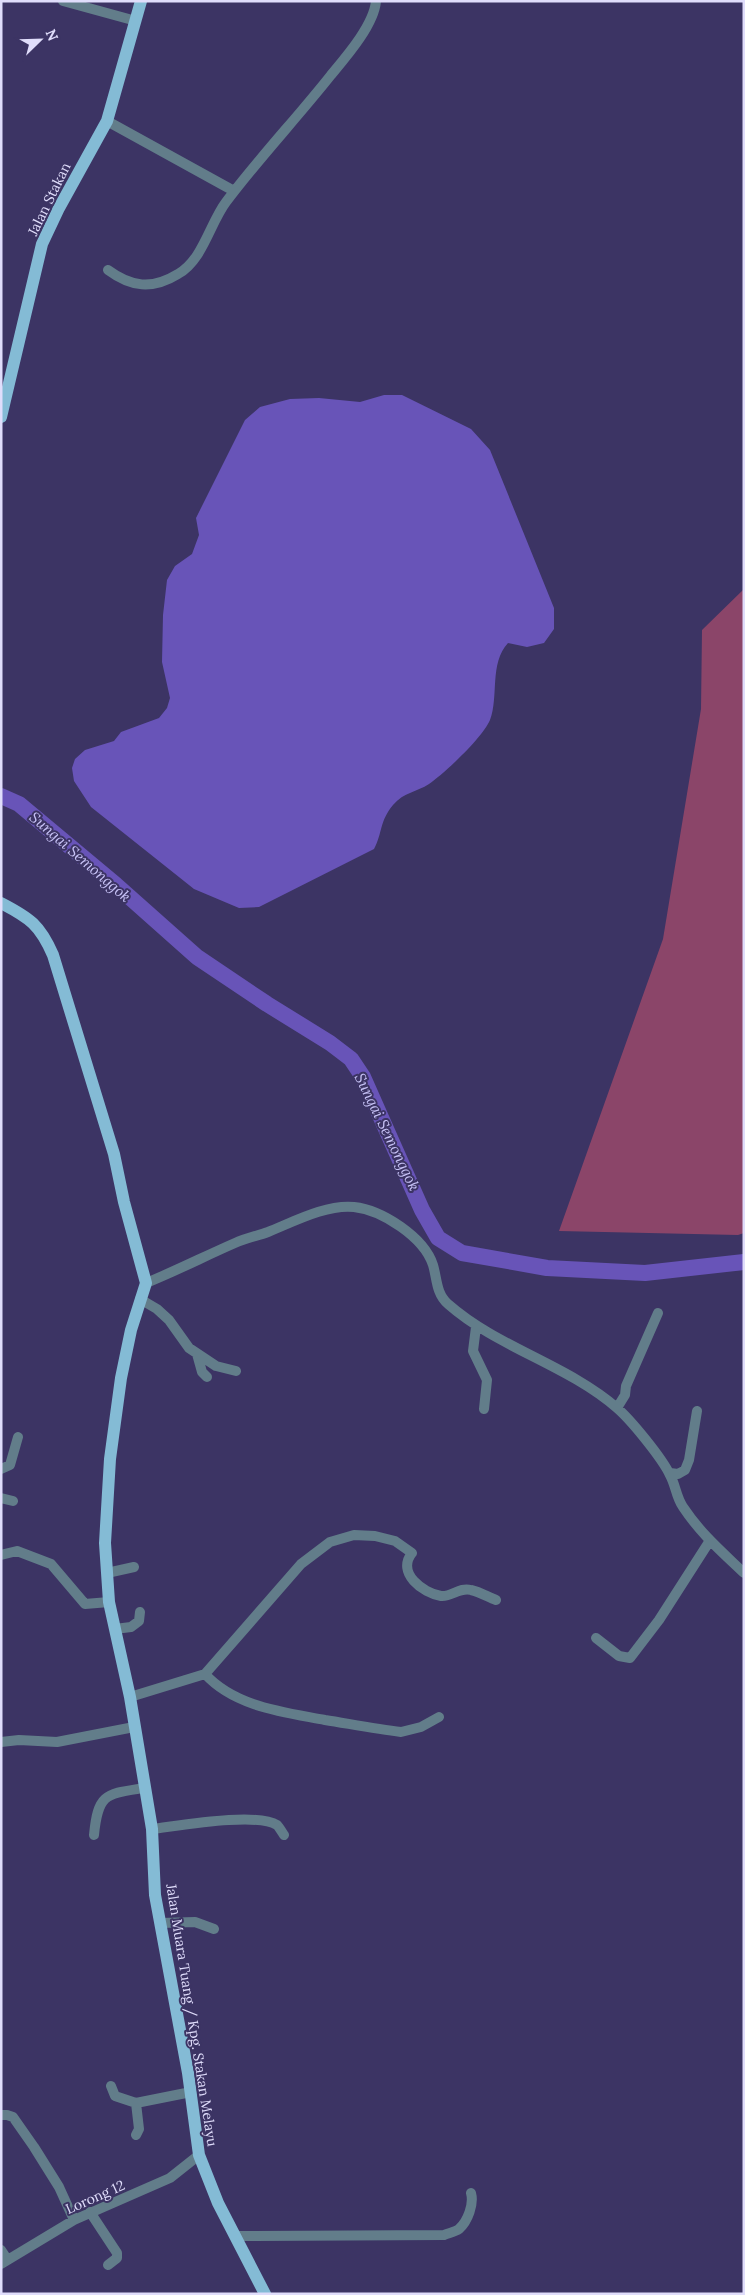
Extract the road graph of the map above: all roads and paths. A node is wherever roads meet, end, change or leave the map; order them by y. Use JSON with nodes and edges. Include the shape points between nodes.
{"nodes":[{"id":1,"x":63,"y":1,"type":"edge"},
{"id":2,"x":141,"y":1,"type":"edge"},
{"id":3,"x":376,"y":1,"type":"edge"},
{"id":4,"x":136,"y":21,"type":"junction"},
{"id":5,"x":107,"y":121,"type":"junction"},
{"id":6,"x":234,"y":190,"type":"junction"},
{"id":7,"x":108,"y":270,"type":"dead end"},
{"id":8,"x":1,"y":417,"type":"edge"},
{"id":9,"x":1,"y":903,"type":"edge"},
{"id":10,"x":146,"y":1282,"type":"junction"},
{"id":11,"x":140,"y":1299,"type":"junction"},
{"id":12,"x":658,"y":1313,"type":"dead end"},
{"id":13,"x":476,"y":1327,"type":"junction"},
{"id":14,"x":197,"y":1354,"type":"junction"},
{"id":15,"x":236,"y":1370,"type":"dead end"},
{"id":16,"x":207,"y":1377,"type":"dead end"},
{"id":17,"x":617,"y":1408,"type":"junction"},
{"id":18,"x":484,"y":1409,"type":"dead end"},
{"id":19,"x":696,"y":1411,"type":"dead end"},
{"id":20,"x":18,"y":1437,"type":"dead end"},
{"id":21,"x":1,"y":1469,"type":"edge"},
{"id":22,"x":670,"y":1473,"type":"junction"},
{"id":23,"x":1,"y":1498,"type":"edge"},
{"id":24,"x":13,"y":1501,"type":"dead end"},
{"id":25,"x":709,"y":1542,"type":"junction"},
{"id":26,"x":1,"y":1555,"type":"edge"},
{"id":27,"x":134,"y":1567,"type":"dead end"},
{"id":28,"x":742,"y":1567,"type":"edge"},
{"id":29,"x":107,"y":1573,"type":"junction"},
{"id":30,"x":496,"y":1600,"type":"dead end"},
{"id":31,"x":108,"y":1602,"type":"junction"},
{"id":32,"x":140,"y":1612,"type":"dead end"},
{"id":33,"x":115,"y":1629,"type":"junction"},
{"id":34,"x":596,"y":1638,"type":"dead end"},
{"id":35,"x":205,"y":1674,"type":"junction"},
{"id":36,"x":130,"y":1697,"type":"junction"},
{"id":37,"x":439,"y":1717,"type":"dead end"},
{"id":38,"x":134,"y":1727,"type":"junction"},
{"id":39,"x":1,"y":1742,"type":"edge"},
{"id":40,"x":144,"y":1788,"type":"junction"},
{"id":41,"x":152,"y":1829,"type":"junction"},
{"id":42,"x":94,"y":1835,"type":"dead end"},
{"id":43,"x":284,"y":1835,"type":"dead end"},
{"id":44,"x":161,"y":1923,"type":"junction"},
{"id":45,"x":214,"y":1929,"type":"dead end"},
{"id":46,"x":111,"y":2086,"type":"dead end"},
{"id":47,"x":191,"y":2092,"type":"junction"},
{"id":48,"x":136,"y":2103,"type":"junction"},
{"id":49,"x":1,"y":2115,"type":"edge"},
{"id":50,"x":136,"y":2135,"type":"dead end"},
{"id":51,"x":199,"y":2155,"type":"junction"},
{"id":52,"x":471,"y":2193,"type":"dead end"},
{"id":53,"x":90,"y":2212,"type":"junction"},
{"id":54,"x":74,"y":2220,"type":"junction"},
{"id":55,"x":235,"y":2236,"type":"junction"},
{"id":56,"x":1,"y":2250,"type":"edge"},
{"id":57,"x":4,"y":2261,"type":"edge"},
{"id":58,"x":108,"y":2265,"type":"dead end"},
{"id":59,"x":265,"y":2294,"type":"edge"}],
"edges":[{"from":1,"to":4,"type":"street"},
{"from":2,"to":4,"type":"main road","name":"Jalan Stakan"},
{"from":3,"to":6,"type":"street","via":[[375,9],[353,47]]},
{"from":4,"to":5,"type":"main road","name":"Jalan Stakan"},
{"from":5,"to":6,"type":"street"},
{"from":5,"to":8,"type":"main road","name":"Jalan Stakan","via":[[42,244]]},
{"from":6,"to":7,"type":"street","via":[[199,252],[179,274],[153,284],[138,284],[123,280]]},
{"from":9,"to":10,"type":"main road","via":[[34,922],[44,935],[52,955],[114,1154]]},
{"from":10,"to":11,"type":"main road","name":"Jalan Muara Tuang / Kpg. Stakan Melayu"},
{"from":10,"to":13,"type":"street","via":[[298,1219],[354,1207],[398,1224],[410,1233],[432,1263],[437,1286],[445,1302]]},
{"from":11,"to":14,"type":"street","via":[[169,1320]]},
{"from":11,"to":29,"type":"main road","name":"Jalan Muara Tuang / Kpg. Stakan Melayu","via":[[121,1378],[110,1459],[105,1543]]},
{"from":12,"to":17,"type":"street"},
{"from":13,"to":17,"type":"street","via":[[583,1385]]},
{"from":13,"to":18,"type":"street","via":[[473,1352],[486,1380]]},
{"from":14,"to":15,"type":"street","via":[[216,1366]]},
{"from":14,"to":16,"type":"street","via":[[202,1372]]},
{"from":17,"to":22,"type":"street"},
{"from":19,"to":22,"type":"street","via":[[685,1470],[678,1474]]},
{"from":20,"to":21,"type":"street","via":[[10,1465]]},
{"from":22,"to":25,"type":"street","via":[[682,1506]]},
{"from":23,"to":24,"type":"street"},
{"from":25,"to":28,"type":"street"},
{"from":25,"to":34,"type":"street","via":[[659,1620],[630,1658],[619,1656]]},
{"from":26,"to":31,"type":"street","via":[[17,1551],[41,1559],[51,1564],[85,1604]]},
{"from":27,"to":29,"type":"street"},
{"from":29,"to":31,"type":"main road","name":"Jalan Muara Tuang / Kpg. Stakan Melayu"},
{"from":30,"to":35,"type":"street","via":[[470,1589],[441,1596],[430,1591],[411,1579],[406,1571],[407,1559],[412,1553],[405,1547],[375,1536],[354,1535],[330,1542],[301,1564]]},
{"from":31,"to":33,"type":"main road","name":"Jalan Muara Tuang / Kpg. Stakan Melayu"},
{"from":32,"to":33,"type":"street","via":[[136,1624]]},
{"from":33,"to":36,"type":"main road","name":"Jalan Muara Tuang / Kpg. Stakan Melayu"},
{"from":35,"to":36,"type":"street"},
{"from":35,"to":37,"type":"street","via":[[214,1684],[241,1699],[298,1715],[401,1732],[421,1728]]},
{"from":36,"to":38,"type":"main road","name":"Jalan Muara Tuang / Kpg. Stakan Melayu"},
{"from":38,"to":39,"type":"street","via":[[57,1742]]},
{"from":38,"to":40,"type":"main road","name":"Jalan Muara Tuang / Kpg. Stakan Melayu"},
{"from":40,"to":41,"type":"main road","name":"Jalan Muara Tuang / Kpg. Stakan Melayu"},
{"from":40,"to":42,"type":"street","via":[[112,1793],[104,1798]]},
{"from":41,"to":43,"type":"street","via":[[236,1820],[268,1823],[277,1826]]},
{"from":41,"to":44,"type":"main road","name":"Jalan Muara Tuang / Kpg. Stakan Melayu","via":[[155,1896]]},
{"from":44,"to":45,"type":"street","via":[[195,1922]]},
{"from":44,"to":47,"type":"main road","name":"Jalan Muara Tuang / Kpg. Stakan Melayu"},
{"from":46,"to":48,"type":"street","via":[[115,2096]]},
{"from":47,"to":48,"type":"street"},
{"from":47,"to":51,"type":"main road","name":"Jalan Muara Tuang / Kpg. Stakan Melayu"},
{"from":48,"to":50,"type":"street","via":[[139,2129]]},
{"from":49,"to":54,"type":"street","via":[[13,2117],[34,2147],[59,2187]]},
{"from":51,"to":53,"type":"street","name":"Lorong 12","via":[[186,2168],[163,2182]]},
{"from":51,"to":55,"type":"main road","name":"Jalan Muara Tuang / Kpg. Stakan Melayu"},
{"from":52,"to":55,"type":"street","via":[[470,2212],[458,2229],[444,2235]]},
{"from":53,"to":54,"type":"street","name":"Lorong 12"},
{"from":53,"to":58,"type":"street","via":[[117,2253],[117,2258]]},
{"from":54,"to":57,"type":"street","name":"Lorong 12"},
{"from":55,"to":59,"type":"main road","name":"Jalan Muara Tuang / Kpg. Stakan Melayu"},
{"from":56,"to":57,"type":"street"}]}
